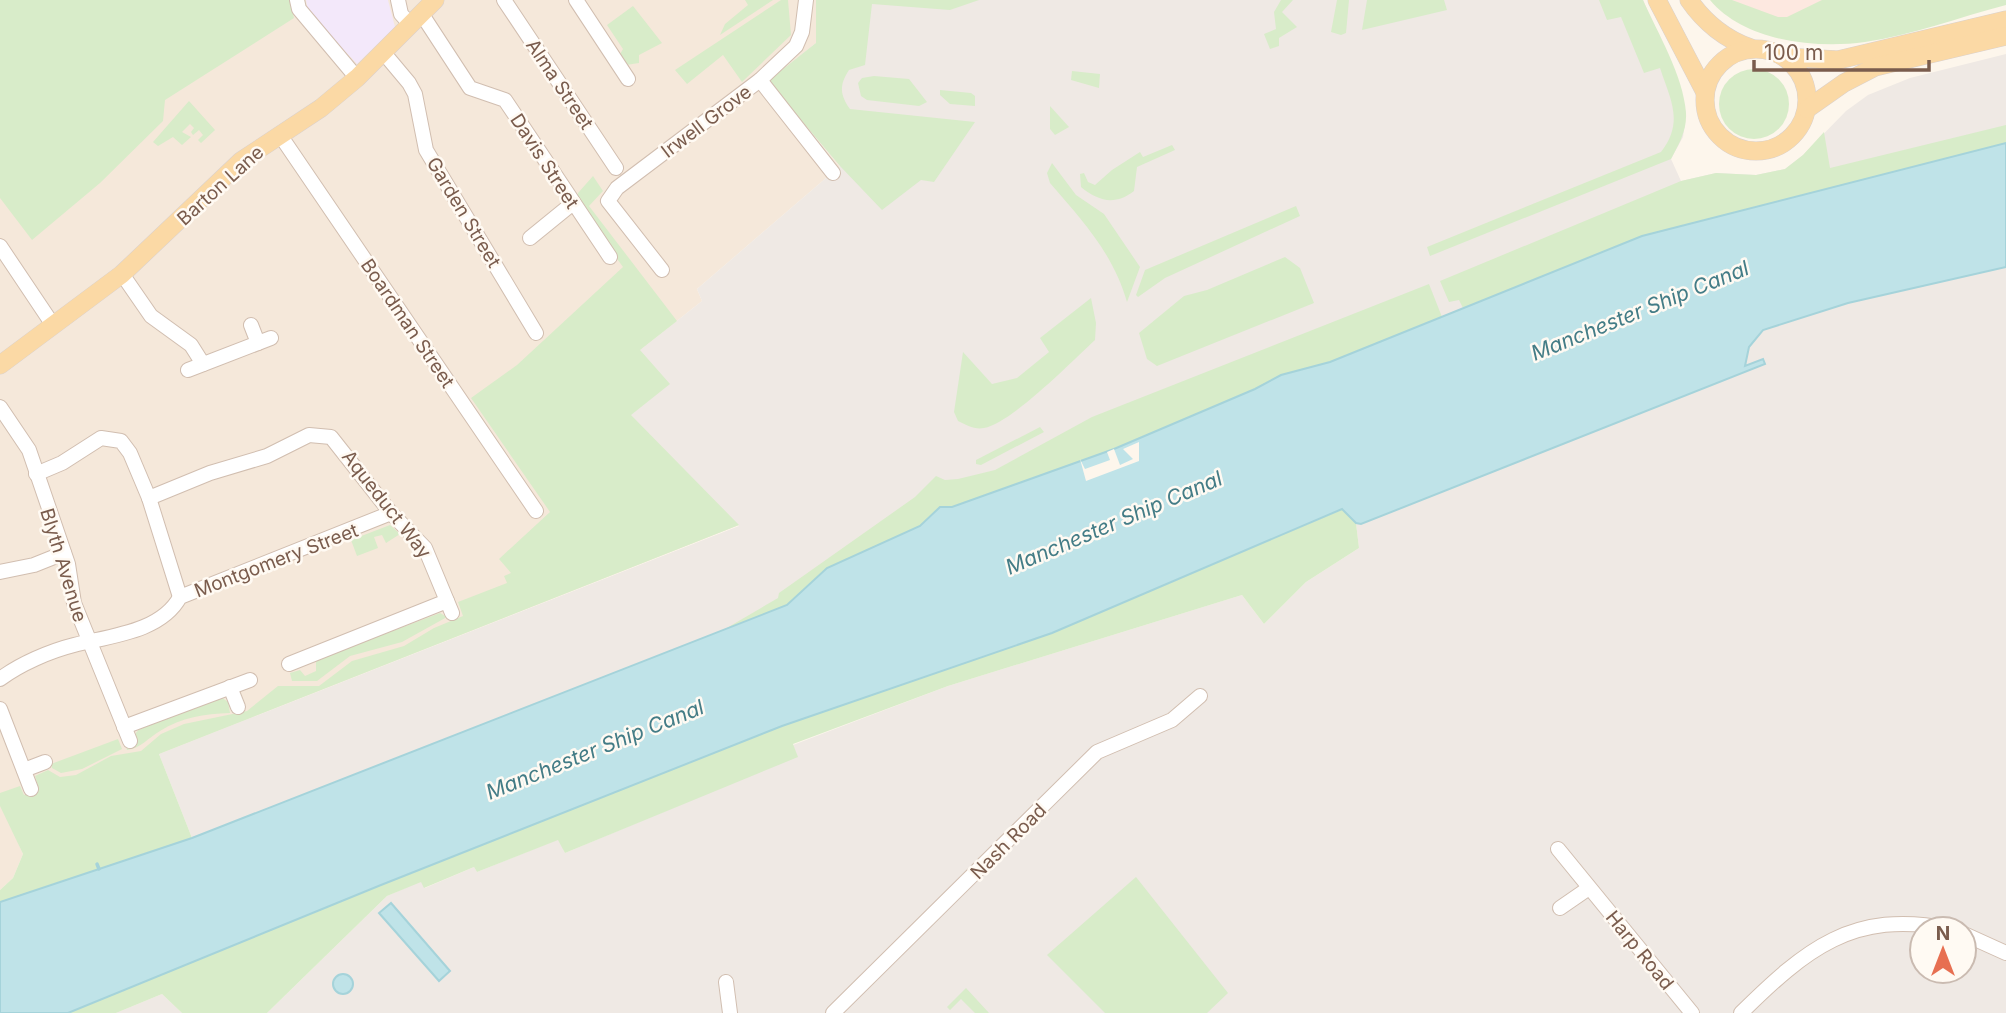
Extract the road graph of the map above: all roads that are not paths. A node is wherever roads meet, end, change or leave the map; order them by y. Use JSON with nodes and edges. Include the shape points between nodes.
{"nodes":[{"id":1,"x":297,"y":0,"type":"edge"},
{"id":2,"x":398,"y":0,"type":"edge"},
{"id":3,"x":435,"y":0,"type":"edge"},
{"id":4,"x":504,"y":0,"type":"edge"},
{"id":5,"x":576,"y":0,"type":"edge"},
{"id":6,"x":1689,"y":0,"type":"edge"},
{"id":7,"x":1657,"y":1,"type":"edge"},
{"id":8,"x":802,"y":5,"type":"edge"},
{"id":9,"x":415,"y":19,"type":"junction"},
{"id":10,"x":2006,"y":20,"type":"edge"},
{"id":11,"x":2006,"y":36,"type":"edge"},
{"id":12,"x":1751,"y":48,"type":"junction"},
{"id":13,"x":383,"y":52,"type":"junction"},
{"id":14,"x":1785,"y":57,"type":"junction"},
{"id":15,"x":358,"y":78,"type":"junction"},
{"id":16,"x":628,"y":79,"type":"dead end"},
{"id":17,"x":760,"y":80,"type":"junction"},
{"id":18,"x":1705,"y":92,"type":"junction"},
{"id":19,"x":1807,"y":109,"type":"junction"},
{"id":20,"x":280,"y":135,"type":"junction"},
{"id":21,"x":616,"y":168,"type":"dead end"},
{"id":22,"x":833,"y":173,"type":"dead end"},
{"id":23,"x":573,"y":204,"type":"junction"},
{"id":24,"x":530,"y":239,"type":"dead end"},
{"id":25,"x":0,"y":246,"type":"edge"},
{"id":26,"x":610,"y":257,"type":"dead end"},
{"id":27,"x":662,"y":270,"type":"dead end"},
{"id":28,"x":122,"y":274,"type":"junction"},
{"id":29,"x":53,"y":325,"type":"junction"},
{"id":30,"x":251,"y":325,"type":"dead end"},
{"id":31,"x":536,"y":334,"type":"dead end"},
{"id":32,"x":203,"y":364,"type":"junction"},
{"id":33,"x":0,"y":365,"type":"edge"},
{"id":34,"x":188,"y":370,"type":"dead end"},
{"id":35,"x":0,"y":407,"type":"edge"},
{"id":36,"x":36,"y":474,"type":"junction"},
{"id":37,"x":149,"y":498,"type":"junction"},
{"id":38,"x":536,"y":511,"type":"dead end"},
{"id":39,"x":391,"y":513,"type":"junction"},
{"id":40,"x":64,"y":553,"type":"junction"},
{"id":41,"x":0,"y":572,"type":"edge"},
{"id":42,"x":180,"y":597,"type":"junction"},
{"id":43,"x":89,"y":642,"type":"junction"},
{"id":44,"x":289,"y":664,"type":"dead end"},
{"id":45,"x":0,"y":679,"type":"edge"},
{"id":46,"x":250,"y":680,"type":"dead end"},
{"id":47,"x":230,"y":687,"type":"junction"},
{"id":48,"x":1200,"y":696,"type":"dead end"},
{"id":49,"x":237,"y":707,"type":"dead end"},
{"id":50,"x":0,"y":709,"type":"edge"},
{"id":51,"x":45,"y":762,"type":"dead end"},
{"id":52,"x":24,"y":770,"type":"junction"},
{"id":53,"x":31,"y":789,"type":"dead end"},
{"id":54,"x":1558,"y":849,"type":"dead end"},
{"id":55,"x":1589,"y":888,"type":"junction"},
{"id":56,"x":1560,"y":908,"type":"dead end"},
{"id":57,"x":1908,"y":924,"type":"edge"},
{"id":58,"x":1978,"y":940,"type":"edge"},
{"id":59,"x":2006,"y":953,"type":"edge"},
{"id":60,"x":726,"y":982,"type":"dead end"},
{"id":61,"x":730,"y":1013,"type":"edge"},
{"id":62,"x":833,"y":1013,"type":"edge"},
{"id":63,"x":1692,"y":1013,"type":"edge"},
{"id":64,"x":1741,"y":1013,"type":"edge"}],
"edges":[{"from":1,"to":15,"type":"street","via":[[299,9]]},
{"from":2,"to":9,"type":"street","name":"Davis Street","via":[[401,14]]},
{"from":3,"to":9,"type":"main road","name":"Barton Lane"},
{"from":4,"to":21,"type":"street","name":"Alma Street"},
{"from":5,"to":16,"type":"street"},
{"from":6,"to":12,"type":"main road","via":[[1709,24]]},
{"from":7,"to":18,"type":"main road"},
{"from":8,"to":17,"type":"street","name":"Irwell Grove","via":[[802,32],[796,46]]},
{"from":9,"to":13,"type":"main road","name":"Barton Lane"},
{"from":9,"to":23,"type":"street","name":"Davis Street","via":[[470,88],[505,100]]},
{"from":10,"to":14,"type":"main road","via":[[1838,60]]},
{"from":11,"to":19,"type":"main road","via":[[1875,67]]},
{"from":12,"to":14,"type":"main road"},
{"from":12,"to":18,"type":"main road","via":[[1720,62]]},
{"from":13,"to":15,"type":"main road","name":"Barton Lane"},
{"from":13,"to":31,"type":"street","name":"Garden Street","via":[[415,94],[426,149]]},
{"from":14,"to":19,"type":"main road","via":[[1804,80]]},
{"from":15,"to":20,"type":"main road","name":"Barton Lane"},
{"from":17,"to":22,"type":"street"},
{"from":17,"to":27,"type":"street","name":"Irwell Grove","via":[[617,188],[608,201]]},
{"from":18,"to":19,"type":"main road","via":[[1711,126],[1731,145],[1745,150],[1759,151],[1785,142]]},
{"from":20,"to":28,"type":"main road","name":"Barton Lane","via":[[241,161]]},
{"from":20,"to":38,"type":"street","name":"Boardman Street"},
{"from":23,"to":24,"type":"street"},
{"from":23,"to":26,"type":"street","name":"Davis Street"},
{"from":25,"to":29,"type":"street"},
{"from":28,"to":29,"type":"main road","name":"Barton Lane"},
{"from":28,"to":32,"type":"street","via":[[151,316],[191,345]]},
{"from":29,"to":33,"type":"main road","name":"Barton Lane"},
{"from":30,"to":32,"type":"street","via":[[265,340]]},
{"from":32,"to":34,"type":"street"},
{"from":35,"to":36,"type":"street","name":"Blyth Avenue","via":[[25,442]]},
{"from":36,"to":37,"type":"street","via":[[62,463],[94,440],[114,438],[130,453]]},
{"from":36,"to":40,"type":"street","name":"Blyth Avenue"},
{"from":37,"to":39,"type":"street","name":"Aqueduct Way","via":[[316,434],[338,443]]},
{"from":37,"to":42,"type":"street"},
{"from":39,"to":42,"type":"street","name":"Montgomery Street"},
{"from":39,"to":44,"type":"street","name":"Aqueduct Way","via":[[425,548],[450,607],[307,665]]},
{"from":40,"to":41,"type":"street"},
{"from":40,"to":43,"type":"street","name":"Blyth Avenue","via":[[74,603]]},
{"from":42,"to":43,"type":"street","name":"Montgomery Street","via":[[160,619]]},
{"from":43,"to":45,"type":"street","name":"Montgomery Street","via":[[26,664]]},
{"from":43,"to":47,"type":"street","name":"Blyth Avenue","via":[[127,734]]},
{"from":46,"to":47,"type":"street","name":"Blyth Avenue"},
{"from":47,"to":49,"type":"street"},
{"from":48,"to":62,"type":"street","name":"Nash Road","via":[[1172,720],[1097,752]]},
{"from":50,"to":52,"type":"street"},
{"from":51,"to":52,"type":"street"},
{"from":52,"to":53,"type":"street"},
{"from":54,"to":55,"type":"street","name":"Harp Road"},
{"from":55,"to":56,"type":"street"},
{"from":55,"to":63,"type":"street","name":"Harp Road"},
{"from":57,"to":64,"type":"street","via":[[1854,929],[1809,952]]},
{"from":58,"to":59,"type":"street"},
{"from":60,"to":61,"type":"street"}]}
